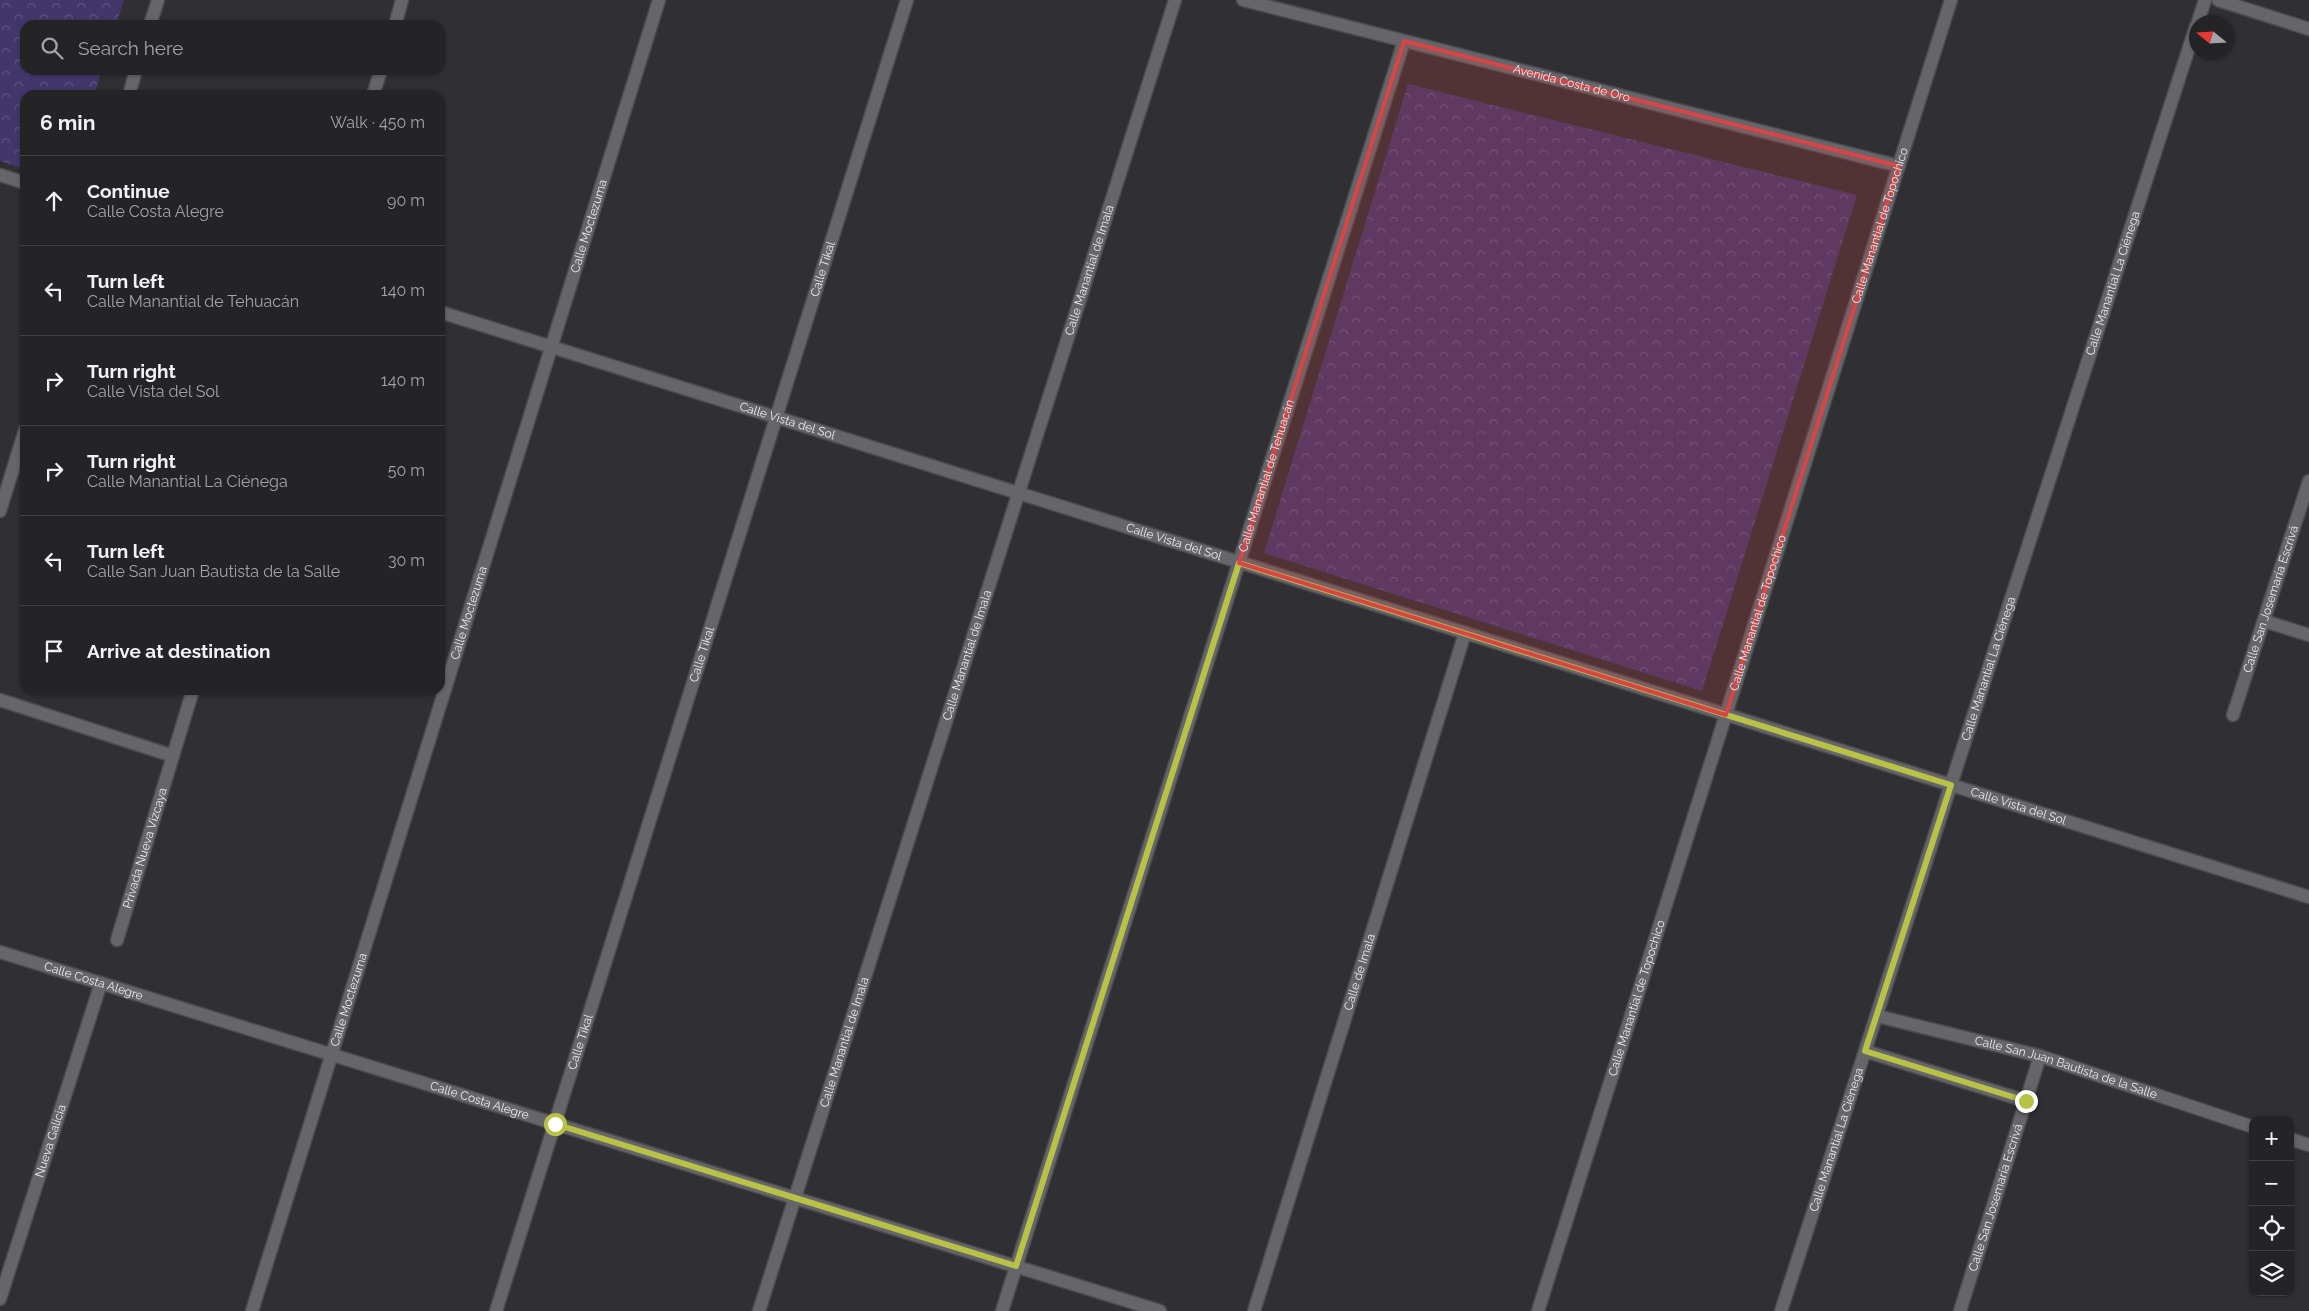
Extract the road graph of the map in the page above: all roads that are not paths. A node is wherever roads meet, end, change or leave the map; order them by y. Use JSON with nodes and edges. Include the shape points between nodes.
{"nodes":[{"id":1,"x":158,"y":0,"type":"edge"},
{"id":2,"x":402,"y":0,"type":"edge"},
{"id":3,"x":659,"y":0,"type":"edge"},
{"id":4,"x":908,"y":0,"type":"edge"},
{"id":5,"x":1175,"y":0,"type":"edge"},
{"id":6,"x":1243,"y":0,"type":"edge"},
{"id":7,"x":1951,"y":0,"type":"edge"},
{"id":8,"x":2205,"y":0,"type":"edge"},
{"id":9,"x":2218,"y":0,"type":"edge"},
{"id":10,"x":2200,"y":15,"type":"edge"},
{"id":11,"x":152,"y":20,"type":"edge"},
{"id":12,"x":396,"y":20,"type":"edge"},
{"id":13,"x":2309,"y":29,"type":"edge"},
{"id":14,"x":1404,"y":41,"type":"junction"},
{"id":15,"x":2189,"y":49,"type":"edge"},
{"id":16,"x":135,"y":75,"type":"edge"},
{"id":17,"x":379,"y":75,"type":"edge"},
{"id":18,"x":130,"y":90,"type":"edge"},
{"id":19,"x":375,"y":90,"type":"edge"},
{"id":20,"x":1899,"y":166,"type":"junction"},
{"id":21,"x":0,"y":175,"type":"edge"},
{"id":22,"x":20,"y":181,"type":"edge"},
{"id":23,"x":445,"y":314,"type":"edge"},
{"id":24,"x":551,"y":347,"type":"junction"},
{"id":25,"x":777,"y":418,"type":"junction"},
{"id":26,"x":20,"y":454,"type":"edge"},
{"id":27,"x":2309,"y":481,"type":"edge"},
{"id":28,"x":1019,"y":494,"type":"junction"},
{"id":29,"x":0,"y":510,"type":"edge"},
{"id":30,"x":1239,"y":563,"type":"junction"},
{"id":31,"x":2264,"y":622,"type":"junction"},
{"id":32,"x":1465,"y":633,"type":"junction"},
{"id":33,"x":2309,"y":635,"type":"edge"},
{"id":34,"x":445,"y":689,"type":"edge"},
{"id":35,"x":191,"y":695,"type":"edge"},
{"id":36,"x":443,"y":695,"type":"edge"},
{"id":37,"x":0,"y":700,"type":"edge"},
{"id":38,"x":1726,"y":715,"type":"junction"},
{"id":39,"x":2233,"y":715,"type":"dead end"},
{"id":40,"x":173,"y":756,"type":"junction"},
{"id":41,"x":1951,"y":785,"type":"junction"},
{"id":42,"x":2309,"y":897,"type":"edge"},
{"id":43,"x":117,"y":940,"type":"dead end"},
{"id":44,"x":0,"y":952,"type":"edge"},
{"id":45,"x":101,"y":983,"type":"junction"},
{"id":46,"x":1877,"y":1016,"type":"junction"},
{"id":47,"x":1865,"y":1051,"type":"junction"},
{"id":48,"x":332,"y":1054,"type":"junction"},
{"id":49,"x":2040,"y":1056,"type":"junction"},
{"id":50,"x":2026,"y":1101,"type":"junction"},
{"id":51,"x":555,"y":1124,"type":"junction"},
{"id":52,"x":2249,"y":1126,"type":"edge"},
{"id":53,"x":2294,"y":1140,"type":"edge"},
{"id":54,"x":2309,"y":1145,"type":"edge"},
{"id":55,"x":795,"y":1198,"type":"junction"},
{"id":56,"x":1016,"y":1266,"type":"junction"},
{"id":57,"x":0,"y":1299,"type":"edge"},
{"id":58,"x":252,"y":1311,"type":"edge"},
{"id":59,"x":496,"y":1311,"type":"edge"},
{"id":60,"x":759,"y":1311,"type":"edge"},
{"id":61,"x":1002,"y":1311,"type":"edge"},
{"id":62,"x":1160,"y":1311,"type":"edge"},
{"id":63,"x":1254,"y":1311,"type":"edge"},
{"id":64,"x":1538,"y":1311,"type":"edge"},
{"id":65,"x":1781,"y":1311,"type":"edge"},
{"id":66,"x":1960,"y":1311,"type":"edge"}],
"edges":[{"from":1,"to":11,"type":"street"},
{"from":2,"to":12,"type":"street"},
{"from":3,"to":24,"type":"street","name":"Calle Moctezuma"},
{"from":4,"to":25,"type":"street","name":"Calle Tikal"},
{"from":5,"to":28,"type":"street","name":"Calle Manantial de Imala"},
{"from":6,"to":14,"type":"street","name":"Avenida Costa de Oro"},
{"from":7,"to":20,"type":"street","name":"Calle Manantial de Topochico"},
{"from":8,"to":10,"type":"street","name":"Calle Manantial La Ciénega"},
{"from":9,"to":13,"type":"street"},
{"from":14,"to":20,"type":"street","name":"Avenida Costa de Oro"},
{"from":14,"to":30,"type":"street","name":"Calle Manantial de Tehuacán"},
{"from":15,"to":41,"type":"street","name":"Calle Manantial La Ciénega"},
{"from":16,"to":18,"type":"street"},
{"from":17,"to":19,"type":"street"},
{"from":20,"to":38,"type":"street","name":"Calle Manantial de Topochico"},
{"from":21,"to":22,"type":"street"},
{"from":23,"to":24,"type":"street","name":"Calle Vista del Sol"},
{"from":24,"to":25,"type":"street","name":"Calle Vista del Sol"},
{"from":24,"to":34,"type":"street","name":"Calle Moctezuma"},
{"from":25,"to":28,"type":"street","name":"Calle Vista del Sol"},
{"from":25,"to":51,"type":"street","name":"Calle Tikal"},
{"from":26,"to":29,"type":"street"},
{"from":27,"to":31,"type":"street","name":"Calle San Josemaría Escrivá"},
{"from":28,"to":30,"type":"street","name":"Calle Vista del Sol"},
{"from":28,"to":55,"type":"street","name":"Calle Manantial de Imala"},
{"from":30,"to":32,"type":"street","name":"Calle Vista del Sol"},
{"from":30,"to":56,"type":"street","name":"Calle Manantial de Tehuacán"},
{"from":31,"to":33,"type":"street"},
{"from":31,"to":39,"type":"street","name":"Calle San Josemaría Escrivá"},
{"from":32,"to":38,"type":"street","name":"Calle Vista del Sol"},
{"from":32,"to":63,"type":"street","name":"Calle de Imala"},
{"from":35,"to":40,"type":"street","name":"Privada Nueva Vizcaya"},
{"from":36,"to":48,"type":"street","name":"Calle Moctezuma"},
{"from":37,"to":40,"type":"street"},
{"from":38,"to":41,"type":"street","name":"Calle Vista del Sol"},
{"from":38,"to":64,"type":"street","name":"Calle Manantial de Topochico"},
{"from":40,"to":43,"type":"street","name":"Privada Nueva Vizcaya"},
{"from":41,"to":42,"type":"street","name":"Calle Vista del Sol"},
{"from":41,"to":46,"type":"street","name":"Calle Manantial La Ciénega"},
{"from":44,"to":45,"type":"street","name":"Calle Costa Alegre"},
{"from":45,"to":48,"type":"street","name":"Calle Costa Alegre"},
{"from":45,"to":57,"type":"street","name":"Nueva Galicia"},
{"from":46,"to":47,"type":"street","name":"Calle Manantial La Ciénega"},
{"from":46,"to":49,"type":"street","name":"Calle San Juan Bautista de la Salle"},
{"from":47,"to":50,"type":"street"},
{"from":47,"to":65,"type":"street","name":"Calle Manantial La Ciénega"},
{"from":48,"to":51,"type":"street","name":"Calle Costa Alegre"},
{"from":48,"to":58,"type":"street","name":"Calle Moctezuma"},
{"from":49,"to":50,"type":"street","name":"Calle San Josemaría Escrivá"},
{"from":49,"to":52,"type":"street","name":"Calle San Juan Bautista de la Salle"},
{"from":50,"to":66,"type":"street","name":"Calle San Josemaría Escrivá"},
{"from":51,"to":55,"type":"street","name":"Calle Costa Alegre"},
{"from":51,"to":59,"type":"street","name":"Calle Tikal"},
{"from":53,"to":54,"type":"street"},
{"from":55,"to":56,"type":"street","name":"Calle Costa Alegre"},
{"from":55,"to":60,"type":"street","name":"Calle Manantial de Imala"},
{"from":56,"to":61,"type":"street","name":"Calle Manantial de Tehuacán"},
{"from":56,"to":62,"type":"street","name":"Calle Costa Alegre"}]}
